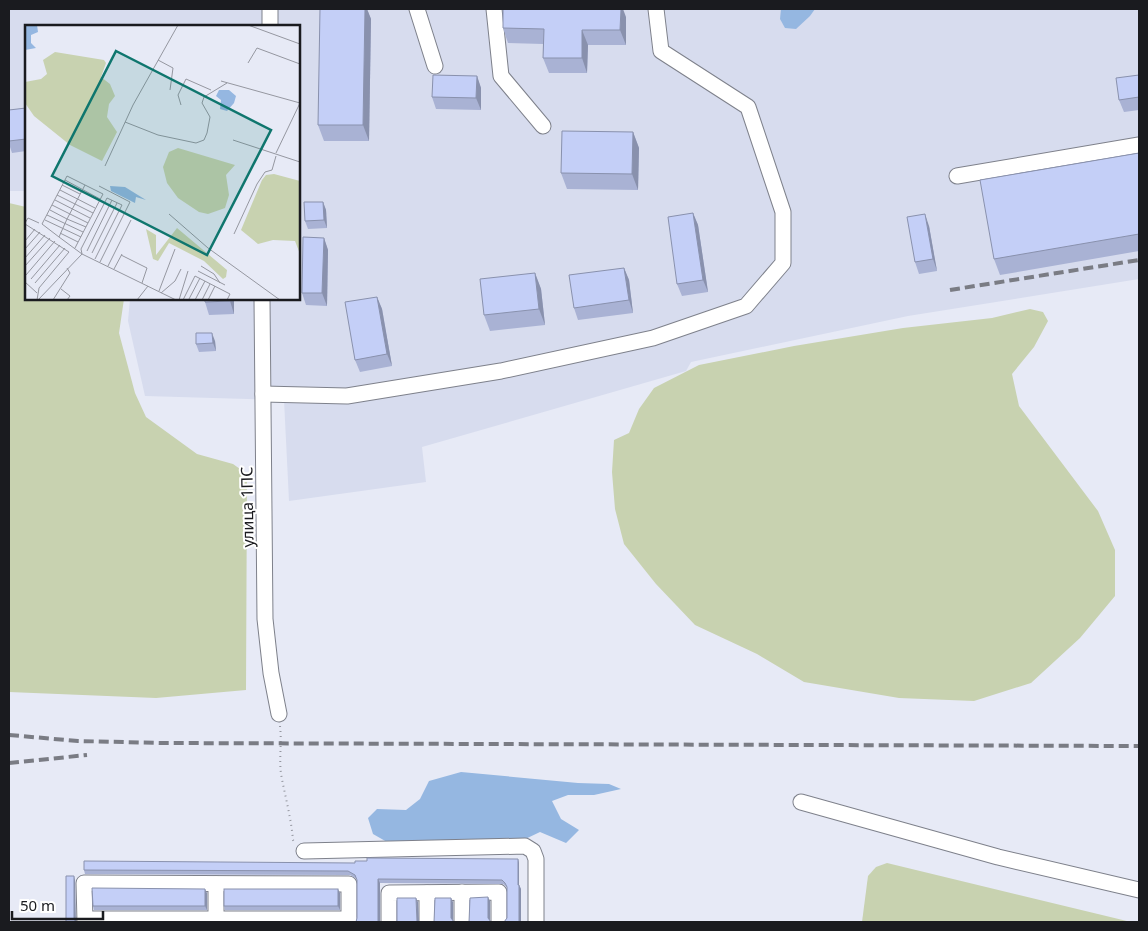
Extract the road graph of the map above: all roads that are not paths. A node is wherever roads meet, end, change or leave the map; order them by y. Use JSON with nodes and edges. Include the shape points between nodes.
{"nodes":[{"id":1,"x":270,"y":9,"type":"edge"},
{"id":2,"x":417,"y":9,"type":"edge"},
{"id":3,"x":494,"y":9,"type":"edge"},
{"id":4,"x":656,"y":9,"type":"edge"},
{"id":5,"x":270,"y":25,"type":"edge"},
{"id":6,"x":435,"y":66,"type":"dead end"},
{"id":7,"x":543,"y":126,"type":"dead end"},
{"id":8,"x":1139,"y":145,"type":"edge"},
{"id":9,"x":958,"y":176,"type":"dead end"},
{"id":10,"x":262,"y":300,"type":"edge"},
{"id":11,"x":263,"y":394,"type":"junction"},
{"id":12,"x":279,"y":714,"type":"road end"},
{"id":13,"x":801,"y":802,"type":"dead end"},
{"id":14,"x":304,"y":851,"type":"road end"},
{"id":15,"x":216,"y":884,"type":"junction"},
{"id":16,"x":1139,"y":890,"type":"edge"},
{"id":17,"x":462,"y":892,"type":"junction"},
{"id":18,"x":427,"y":893,"type":"junction"},
{"id":19,"x":85,"y":920,"type":"edge"},
{"id":20,"x":216,"y":921,"type":"edge"},
{"id":21,"x":349,"y":921,"type":"edge"},
{"id":22,"x":389,"y":922,"type":"edge"},
{"id":23,"x":427,"y":922,"type":"edge"},
{"id":24,"x":462,"y":922,"type":"edge"},
{"id":25,"x":499,"y":922,"type":"edge"},
{"id":26,"x":536,"y":922,"type":"edge"}],
"edges":[{"from":1,"to":5,"type":"street"},
{"from":2,"to":6,"type":"street"},
{"from":3,"to":7,"type":"street","via":[[501,76]]},
{"from":4,"to":11,"type":"street","via":[[661,51],[748,106],[783,212],[783,263],[746,306],[653,338],[500,372],[346,396]]},
{"from":8,"to":9,"type":"street"},
{"from":10,"to":11,"type":"street","name":"улица 1ПС"},
{"from":11,"to":12,"type":"street","name":"улица 1ПС","via":[[265,619]]},
{"from":13,"to":16,"type":"street","via":[[998,857]]},
{"from":14,"to":26,"type":"street","via":[[525,846],[533,851],[536,859]]},
{"from":15,"to":19,"type":"street","via":[[84,883]]},
{"from":15,"to":20,"type":"street"},
{"from":15,"to":21,"type":"street","via":[[349,884]]},
{"from":17,"to":18,"type":"street"},
{"from":17,"to":24,"type":"street"},
{"from":17,"to":25,"type":"street","via":[[499,892]]},
{"from":18,"to":22,"type":"street","via":[[389,893]]},
{"from":18,"to":23,"type":"street"},
{"from":19,"to":20,"type":"street"},
{"from":20,"to":21,"type":"street"}]}
